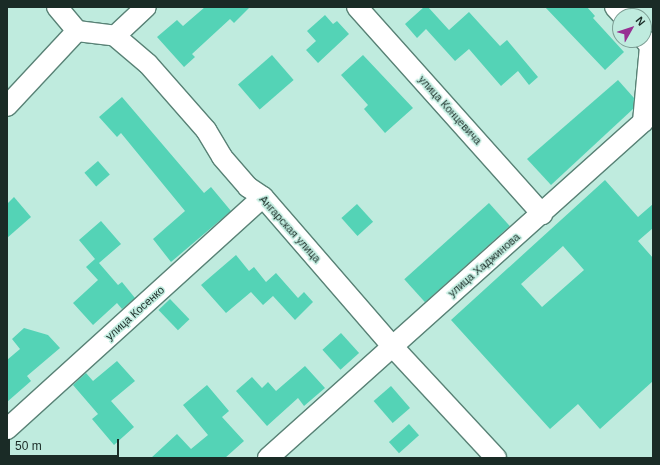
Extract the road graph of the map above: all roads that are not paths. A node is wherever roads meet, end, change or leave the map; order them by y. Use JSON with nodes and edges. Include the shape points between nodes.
{"nodes":[{"id":1,"x":57,"y":7,"type":"edge"},
{"id":2,"x":146,"y":7,"type":"edge"},
{"id":3,"x":357,"y":7,"type":"edge"},
{"id":4,"x":77,"y":31,"type":"junction"},
{"id":5,"x":115,"y":36,"type":"junction"},
{"id":6,"x":647,"y":48,"type":"edge"},
{"id":7,"x":7,"y":106,"type":"edge"},
{"id":8,"x":262,"y":196,"type":"junction"},
{"id":9,"x":542,"y":214,"type":"junction"},
{"id":10,"x":392,"y":346,"type":"junction"},
{"id":11,"x":7,"y":429,"type":"edge"},
{"id":12,"x":268,"y":458,"type":"edge"},
{"id":13,"x":496,"y":458,"type":"edge"}],
"edges":[{"from":1,"to":4,"type":"street"},
{"from":2,"to":5,"type":"street"},
{"from":3,"to":9,"type":"street","name":"улица Концевича"},
{"from":4,"to":5,"type":"street"},
{"from":4,"to":7,"type":"street"},
{"from":5,"to":8,"type":"street","name":"Ангарская улица","via":[[148,64],[206,130],[222,157],[248,187]]},
{"from":6,"to":9,"type":"street","name":"улица Хаджинова","via":[[643,122]]},
{"from":8,"to":10,"type":"street","name":"Ангарская улица"},
{"from":8,"to":11,"type":"street","name":"улица Косенко"},
{"from":9,"to":10,"type":"street","name":"улица Хаджинова"},
{"from":10,"to":12,"type":"street","name":"улица Хаджинова"},
{"from":10,"to":13,"type":"street","name":"Ангарская улица"}]}
